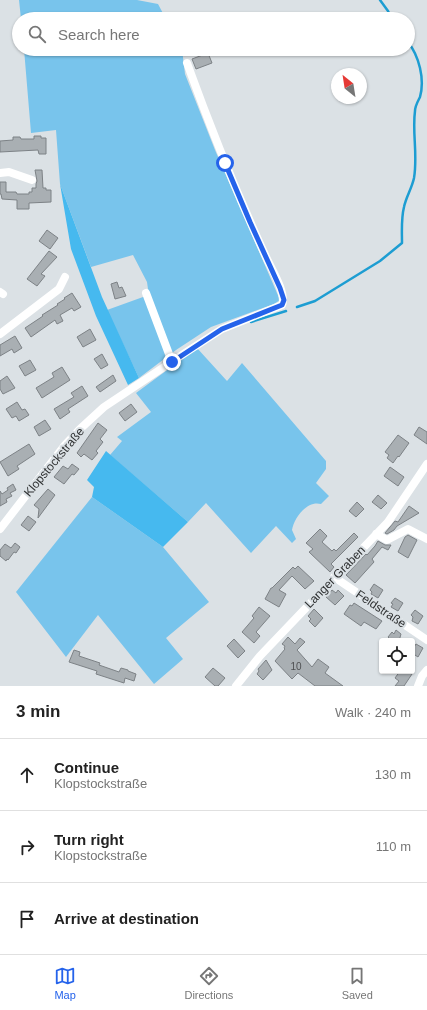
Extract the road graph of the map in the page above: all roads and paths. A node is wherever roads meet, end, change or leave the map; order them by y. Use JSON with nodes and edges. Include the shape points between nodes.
{"nodes":[{"id":1,"x":187,"y":63,"type":"dead end"},
{"id":2,"x":0,"y":172,"type":"edge"},
{"id":3,"x":32,"y":180,"type":"dead end"},
{"id":4,"x":65,"y":277,"type":"dead end"},
{"id":5,"x":146,"y":293,"type":"dead end"},
{"id":6,"x":0,"y":334,"type":"edge"},
{"id":7,"x":172,"y":362,"type":"junction"},
{"id":8,"x":427,"y":464,"type":"edge"},
{"id":9,"x":0,"y":528,"type":"edge"},
{"id":10,"x":376,"y":534,"type":"junction"},
{"id":11,"x":427,"y":539,"type":"edge"},
{"id":12,"x":334,"y":577,"type":"junction"},
{"id":13,"x":427,"y":640,"type":"edge"},
{"id":14,"x":427,"y":670,"type":"edge"},
{"id":15,"x":236,"y":686,"type":"edge"},
{"id":16,"x":418,"y":686,"type":"edge"}],
"edges":[{"from":1,"to":7,"type":"street","name":"Klopstockstraße","via":[[228,170],[284,300],[282,305],[222,329]]},
{"from":2,"to":3,"type":"street","via":[[9,172]]},
{"from":4,"to":6,"type":"street","via":[[58,289]]},
{"from":5,"to":7,"type":"street"},
{"from":7,"to":9,"type":"street","name":"Klopstockstraße","via":[[104,407],[80,429]]},
{"from":8,"to":10,"type":"street","name":"Langer Graben","via":[[388,522]]},
{"from":10,"to":11,"type":"street","via":[[387,540],[408,530]]},
{"from":10,"to":12,"type":"street","name":"Langer Graben"},
{"from":12,"to":13,"type":"street","name":"Feldstraße"},
{"from":12,"to":15,"type":"street","name":"Langer Graben","via":[[260,656]]},
{"from":14,"to":16,"type":"street"}]}
